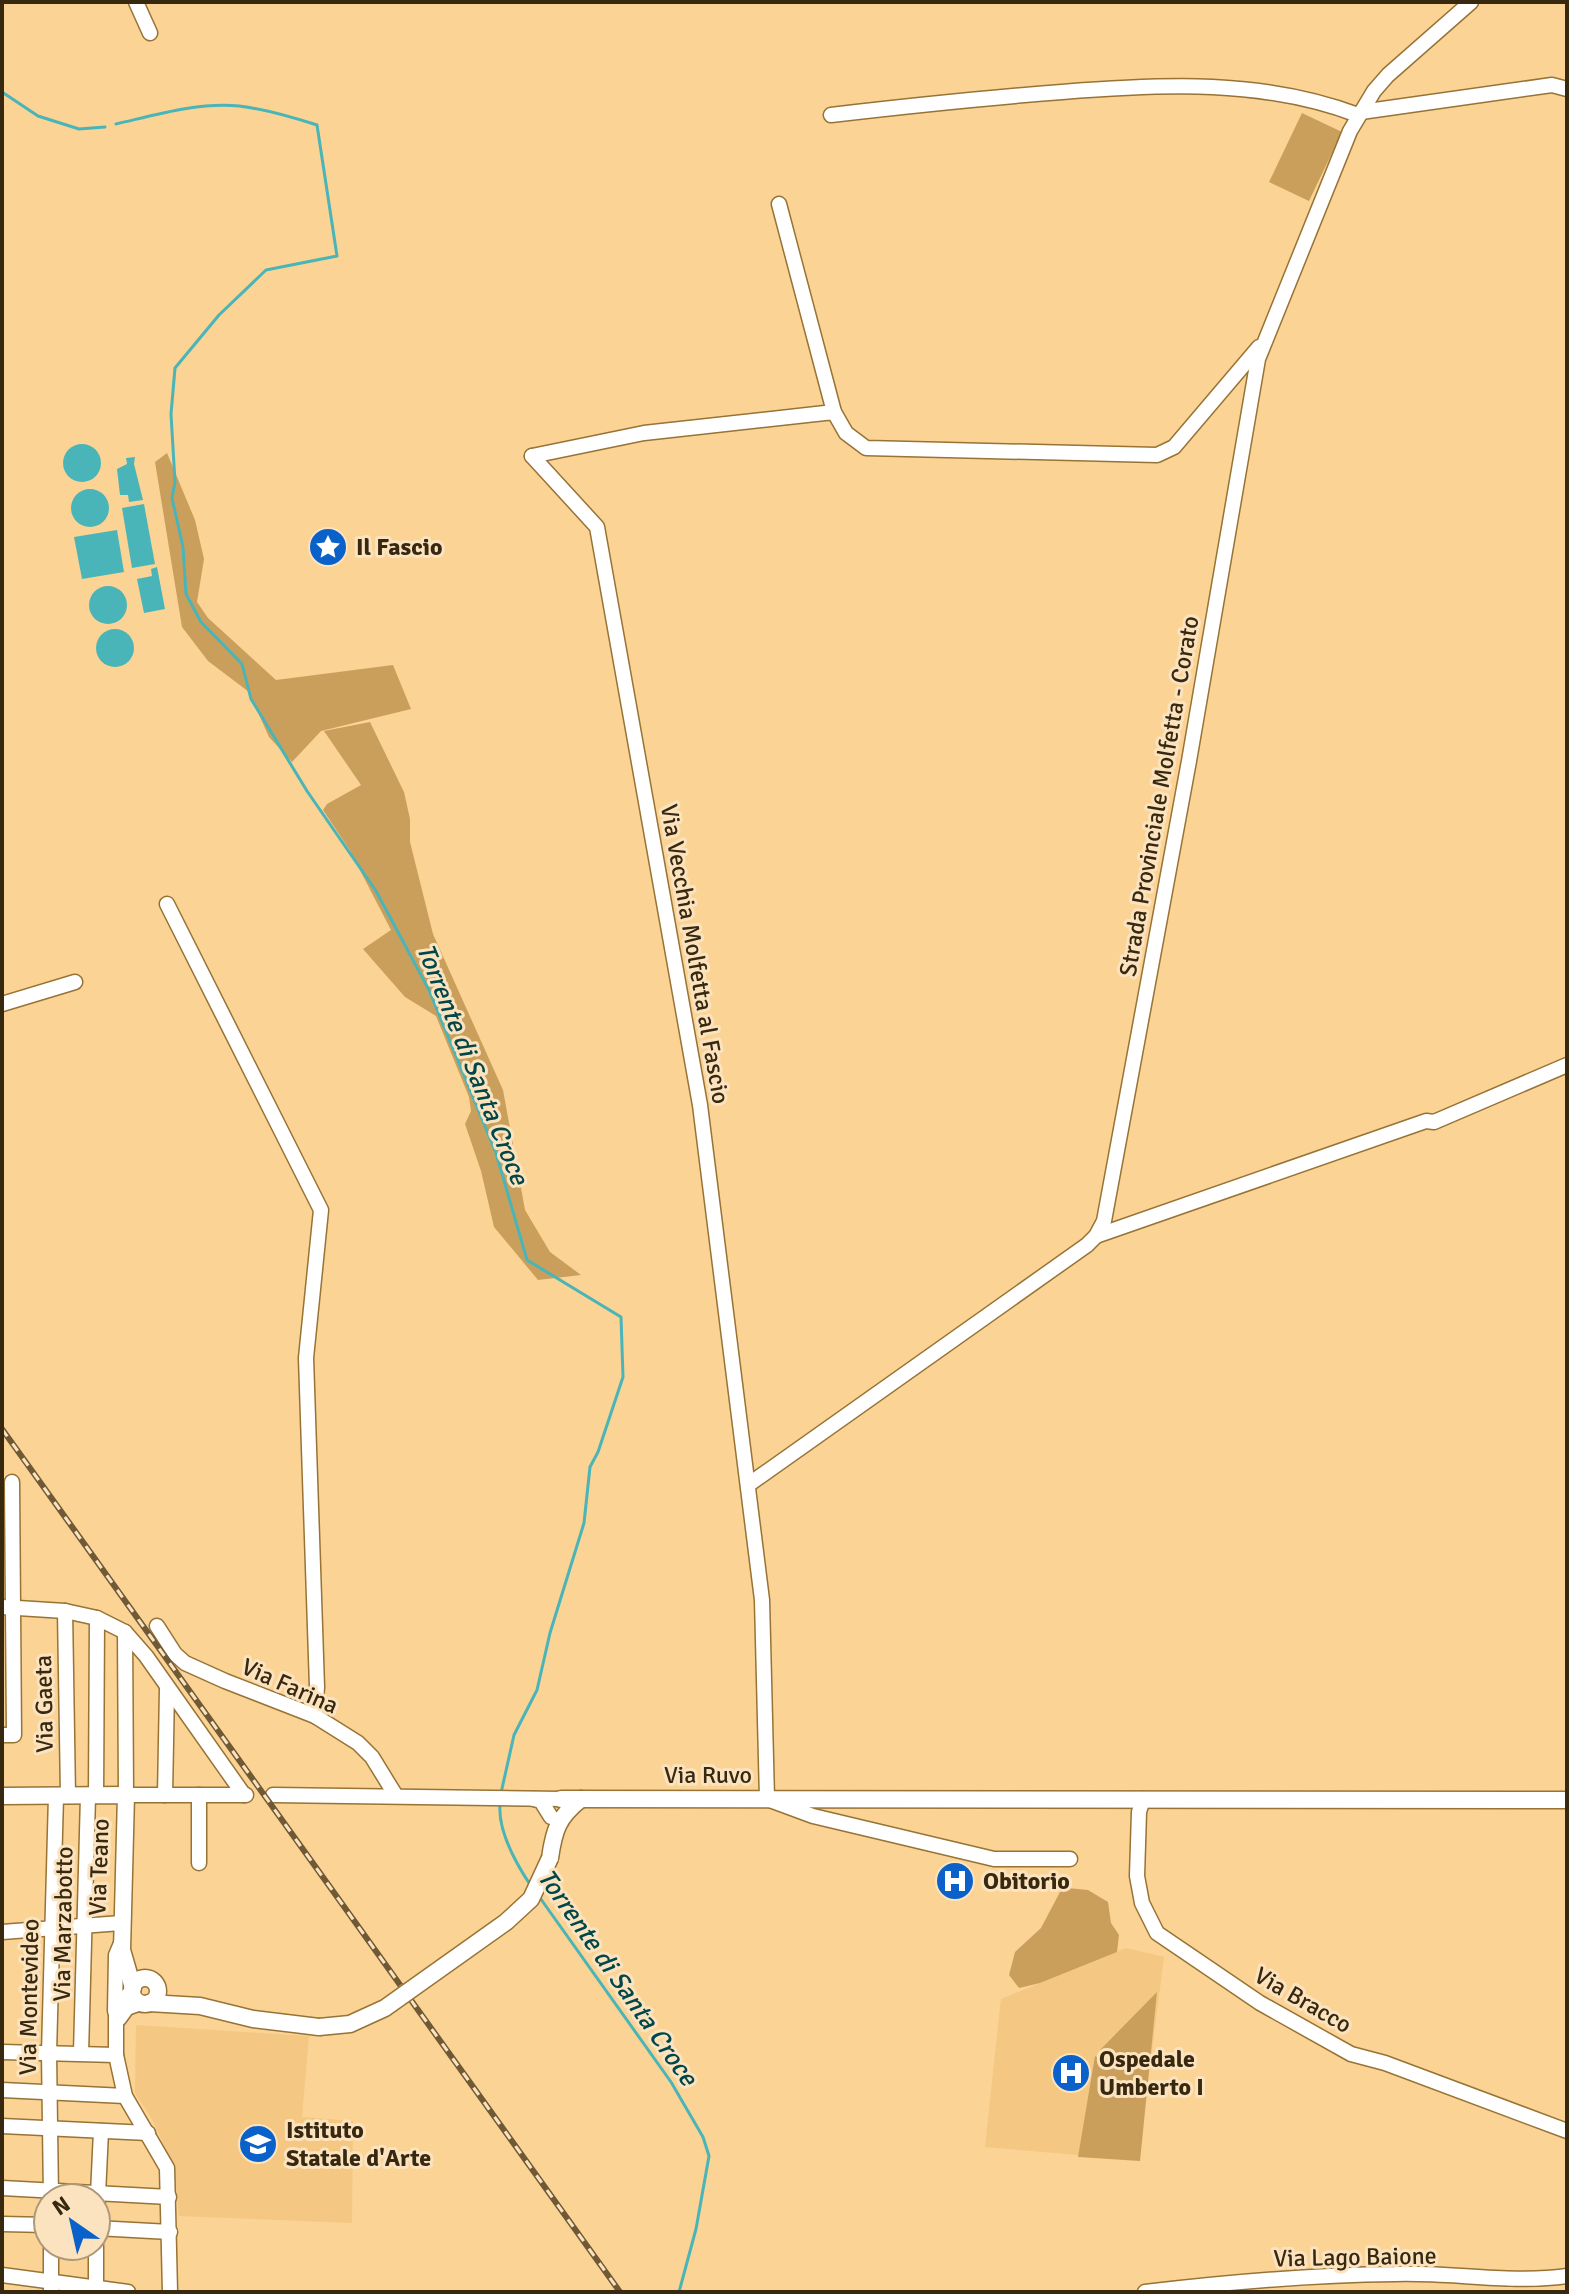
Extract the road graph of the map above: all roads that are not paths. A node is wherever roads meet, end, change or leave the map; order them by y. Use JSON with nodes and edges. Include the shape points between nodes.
{"nodes":[{"id":1,"x":136,"y":2,"type":"edge"},
{"id":2,"x":1471,"y":2,"type":"edge"},
{"id":3,"x":150,"y":33,"type":"dead end"},
{"id":4,"x":1567,"y":89,"type":"edge"},
{"id":5,"x":1360,"y":114,"type":"junction"},
{"id":6,"x":831,"y":115,"type":"dead end"},
{"id":7,"x":779,"y":204,"type":"dead end"},
{"id":8,"x":1264,"y":341,"type":"junction"},
{"id":9,"x":834,"y":412,"type":"junction"},
{"id":10,"x":167,"y":904,"type":"dead end"},
{"id":11,"x":75,"y":982,"type":"dead end"},
{"id":12,"x":2,"y":1004,"type":"edge"},
{"id":13,"x":1567,"y":1065,"type":"edge"},
{"id":14,"x":1096,"y":1236,"type":"junction"},
{"id":15,"x":12,"y":1482,"type":"dead end"},
{"id":16,"x":748,"y":1485,"type":"junction"},
{"id":17,"x":7,"y":1515,"type":"edge"},
{"id":18,"x":7,"y":1607,"type":"edge"},
{"id":19,"x":65,"y":1611,"type":"junction"},
{"id":20,"x":97,"y":1618,"type":"junction"},
{"id":21,"x":157,"y":1626,"type":"dead end"},
{"id":22,"x":125,"y":1632,"type":"junction"},
{"id":23,"x":8,"y":1686,"type":"edge"},
{"id":24,"x":167,"y":1689,"type":"junction"},
{"id":25,"x":315,"y":1716,"type":"junction"},
{"id":26,"x":8,"y":1735,"type":"edge"},
{"id":27,"x":126,"y":1795,"type":"junction"},
{"id":28,"x":165,"y":1795,"type":"junction"},
{"id":29,"x":199,"y":1795,"type":"junction"},
{"id":30,"x":273,"y":1795,"type":"dead end"},
{"id":31,"x":2,"y":1796,"type":"edge"},
{"id":32,"x":62,"y":1796,"type":"junction"},
{"id":33,"x":92,"y":1796,"type":"junction"},
{"id":34,"x":396,"y":1796,"type":"junction"},
{"id":35,"x":767,"y":1799,"type":"junction"},
{"id":36,"x":1143,"y":1799,"type":"junction"},
{"id":37,"x":1567,"y":1800,"type":"edge"},
{"id":38,"x":558,"y":1810,"type":"junction"},
{"id":39,"x":1070,"y":1859,"type":"dead end"},
{"id":40,"x":199,"y":1863,"type":"dead end"},
{"id":41,"x":121,"y":1923,"type":"junction"},
{"id":42,"x":85,"y":1925,"type":"junction"},
{"id":43,"x":52,"y":1928,"type":"junction"},
{"id":44,"x":2,"y":1932,"type":"edge"},
{"id":45,"x":122,"y":1945,"type":"junction"},
{"id":46,"x":152,"y":1981,"type":"junction"},
{"id":47,"x":139,"y":1996,"type":"junction"},
{"id":48,"x":200,"y":2006,"type":"junction"},
{"id":49,"x":116,"y":2022,"type":"junction"},
{"id":50,"x":2,"y":2052,"type":"edge"},
{"id":51,"x":49,"y":2053,"type":"junction"},
{"id":52,"x":81,"y":2053,"type":"junction"},
{"id":53,"x":116,"y":2055,"type":"junction"},
{"id":54,"x":2,"y":2090,"type":"edge"},
{"id":55,"x":49,"y":2092,"type":"junction"},
{"id":56,"x":125,"y":2096,"type":"junction"},
{"id":57,"x":2,"y":2126,"type":"edge"},
{"id":58,"x":51,"y":2128,"type":"junction"},
{"id":59,"x":101,"y":2131,"type":"junction"},
{"id":60,"x":1567,"y":2131,"type":"edge"},
{"id":61,"x":148,"y":2133,"type":"junction"},
{"id":62,"x":51,"y":2182,"type":"edge"},
{"id":63,"x":98,"y":2182,"type":"edge"},
{"id":64,"x":2,"y":2188,"type":"edge"},
{"id":65,"x":32,"y":2192,"type":"edge"},
{"id":66,"x":112,"y":2193,"type":"edge"},
{"id":67,"x":169,"y":2197,"type":"junction"},
{"id":68,"x":2,"y":2224,"type":"edge"},
{"id":69,"x":32,"y":2225,"type":"edge"},
{"id":70,"x":112,"y":2229,"type":"edge"},
{"id":71,"x":170,"y":2232,"type":"junction"},
{"id":72,"x":51,"y":2262,"type":"edge"},
{"id":73,"x":92,"y":2262,"type":"edge"},
{"id":74,"x":2,"y":2275,"type":"edge"},
{"id":75,"x":1567,"y":2276,"type":"edge"},
{"id":76,"x":51,"y":2287,"type":"edge"},
{"id":77,"x":86,"y":2288,"type":"edge"},
{"id":78,"x":124,"y":2292,"type":"edge"},
{"id":79,"x":170,"y":2292,"type":"edge"},
{"id":80,"x":1145,"y":2292,"type":"edge"}],
"edges":[{"from":1,"to":3,"type":"street"},
{"from":2,"to":5,"type":"street","name":"Strada Provinciale Molfetta - Corato","via":[[1388,75]]},
{"from":4,"to":5,"type":"street","via":[[1552,85]]},
{"from":5,"to":6,"type":"street","via":[[1323,102],[1211,85],[980,98]]},
{"from":5,"to":8,"type":"street","name":"Strada Provinciale Molfetta - Corato"},
{"from":7,"to":9,"type":"street"},
{"from":8,"to":9,"type":"street","via":[[1174,447],[1157,455],[866,448],[846,433]]},
{"from":8,"to":14,"type":"street","name":"Strada Provinciale Molfetta - Corato","via":[[1108,1203]]},
{"from":9,"to":16,"type":"street","name":"Via Vecchia Molfetta al Fascio","via":[[644,433],[532,456],[597,527],[700,1105]]},
{"from":10,"to":25,"type":"street","via":[[321,1210],[306,1358]]},
{"from":11,"to":12,"type":"street"},
{"from":13,"to":14,"type":"street","via":[[1434,1122]]},
{"from":14,"to":16,"type":"street"},
{"from":15,"to":17,"type":"street"},
{"from":16,"to":35,"type":"street","name":"Via Vecchia Molfetta al Fascio","via":[[763,1628]]},
{"from":17,"to":18,"type":"street"},
{"from":18,"to":19,"type":"street"},
{"from":18,"to":23,"type":"street"},
{"from":19,"to":20,"type":"street"},
{"from":19,"to":32,"type":"street","name":"Via Gaeta"},
{"from":20,"to":22,"type":"street"},
{"from":20,"to":33,"type":"street","name":"Via Marzabotto"},
{"from":21,"to":25,"type":"street","name":"Via Farina","via":[[185,1663]]},
{"from":22,"to":24,"type":"street"},
{"from":22,"to":27,"type":"street"},
{"from":23,"to":26,"type":"street"},
{"from":24,"to":28,"type":"street"},
{"from":24,"to":29,"type":"street","via":[[245,1795]]},
{"from":25,"to":34,"type":"street","name":"Via Farina","via":[[358,1743]]},
{"from":27,"to":28,"type":"street"},
{"from":27,"to":33,"type":"main road"},
{"from":27,"to":41,"type":"main road","name":"Via Teano"},
{"from":28,"to":29,"type":"street"},
{"from":29,"to":40,"type":"street"},
{"from":30,"to":34,"type":"street","name":"Via Ruvo"},
{"from":31,"to":32,"type":"main road"},
{"from":32,"to":33,"type":"main road"},
{"from":32,"to":43,"type":"street","name":"Via Montevideo"},
{"from":33,"to":42,"type":"street","name":"Via Marzabotto"},
{"from":34,"to":38,"type":"street","name":"Via Ruvo","via":[[528,1797]]},
{"from":35,"to":36,"type":"main road","name":"Via Ruvo"},
{"from":35,"to":38,"type":"main road","name":"Via Ruvo","via":[[581,1799]]},
{"from":35,"to":39,"type":"street","via":[[813,1816],[994,1859]]},
{"from":36,"to":37,"type":"main road","name":"Via Ruvo"},
{"from":36,"to":60,"type":"street","name":"Via Bracco","via":[[1137,1876],[1142,1903],[1157,1933],[1260,2003],[1351,2054]]},
{"from":38,"to":48,"type":"main road","bridge":true,"via":[[551,1850],[531,1899],[385,2008],[350,2024],[319,2027]]},
{"from":41,"to":42,"type":"street"},
{"from":41,"to":45,"type":"main road","name":"Via Teano"},
{"from":42,"to":43,"type":"street"},
{"from":42,"to":52,"type":"street","name":"Via Marzabotto"},
{"from":43,"to":44,"type":"street"},
{"from":43,"to":51,"type":"street","name":"Via Montevideo"},
{"from":45,"to":46,"type":"main road","name":"Via Teano"},
{"from":45,"to":47,"type":"main road","name":"Via Teano"},
{"from":45,"to":49,"type":"street","name":"Via Teano","via":[[116,1955]]},
{"from":46,"to":47,"type":"main road","via":[[139,1980]]},
{"from":46,"to":47,"type":"main road","via":[[157,1996]]},
{"from":46,"to":48,"type":"main road","name":"Via Teano"},
{"from":47,"to":48,"type":"main road"},
{"from":47,"to":49,"type":"street","via":[[122,2001]]},
{"from":49,"to":53,"type":"street","name":"Via Teano"},
{"from":50,"to":51,"type":"street"},
{"from":51,"to":52,"type":"street"},
{"from":51,"to":55,"type":"street","name":"Via Montevideo"},
{"from":52,"to":53,"type":"street"},
{"from":53,"to":56,"type":"street","name":"Via Teano"},
{"from":54,"to":55,"type":"street"},
{"from":55,"to":56,"type":"street"},
{"from":55,"to":58,"type":"street","name":"Via Montevideo"},
{"from":56,"to":61,"type":"street","name":"Via Teano"},
{"from":57,"to":58,"type":"street"},
{"from":58,"to":59,"type":"street"},
{"from":58,"to":62,"type":"street","name":"Via Montevideo"},
{"from":59,"to":61,"type":"street"},
{"from":59,"to":63,"type":"street"},
{"from":61,"to":67,"type":"street","name":"Via Teano","via":[[167,2168]]},
{"from":64,"to":65,"type":"street"},
{"from":66,"to":67,"type":"street"},
{"from":67,"to":71,"type":"street","name":"Via Teano"},
{"from":68,"to":69,"type":"street"},
{"from":70,"to":71,"type":"street"},
{"from":71,"to":79,"type":"street","name":"Via Teano"},
{"from":72,"to":76,"type":"street"},
{"from":73,"to":77,"type":"street"},
{"from":74,"to":76,"type":"street"},
{"from":75,"to":80,"type":"street","name":"Via Lago Baione","via":[[1398,2274]]},
{"from":76,"to":77,"type":"street"},
{"from":77,"to":78,"type":"street"}]}
